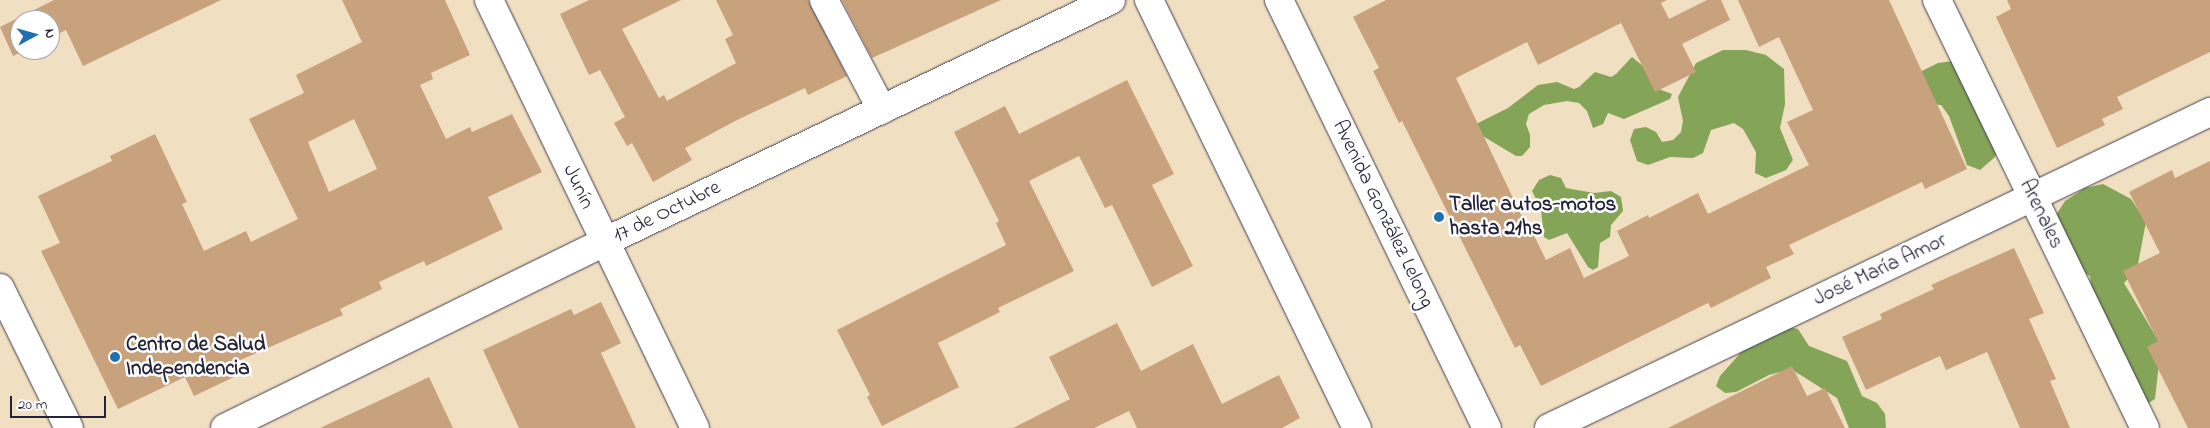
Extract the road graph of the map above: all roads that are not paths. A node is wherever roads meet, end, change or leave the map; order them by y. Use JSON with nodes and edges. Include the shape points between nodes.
{"nodes":[{"id":1,"x":489,"y":0,"type":"edge"},
{"id":2,"x":824,"y":0,"type":"edge"},
{"id":3,"x":1111,"y":0,"type":"edge"},
{"id":4,"x":1149,"y":0,"type":"edge"},
{"id":5,"x":1279,"y":0,"type":"edge"},
{"id":6,"x":1937,"y":0,"type":"edge"},
{"id":7,"x":882,"y":110,"type":"junction"},
{"id":8,"x":2210,"y":112,"type":"edge"},
{"id":9,"x":2033,"y":197,"type":"junction"},
{"id":10,"x":604,"y":242,"type":"junction"},
{"id":11,"x":0,"y":288,"type":"edge"},
{"id":12,"x":69,"y":428,"type":"edge"},
{"id":13,"x":225,"y":428,"type":"edge"},
{"id":14,"x":695,"y":428,"type":"edge"},
{"id":15,"x":1358,"y":428,"type":"edge"},
{"id":16,"x":1487,"y":428,"type":"edge"},
{"id":17,"x":1549,"y":428,"type":"edge"},
{"id":18,"x":2145,"y":428,"type":"edge"}],
"edges":[{"from":1,"to":10,"type":"street","name":"Junín"},
{"from":2,"to":7,"type":"street"},
{"from":3,"to":7,"type":"street","name":"17 de Octubre"},
{"from":4,"to":15,"type":"street"},
{"from":5,"to":16,"type":"street","name":"Avenida González Lelong"},
{"from":6,"to":9,"type":"street","name":"Arenales"},
{"from":7,"to":10,"type":"street","name":"17 de Octubre"},
{"from":8,"to":9,"type":"street","name":"José María Amor"},
{"from":9,"to":17,"type":"street","name":"José María Amor"},
{"from":9,"to":18,"type":"street","name":"Arenales"},
{"from":10,"to":13,"type":"street","name":"17 de Octubre"},
{"from":10,"to":14,"type":"street","name":"Junín"},
{"from":11,"to":12,"type":"street"}]}
